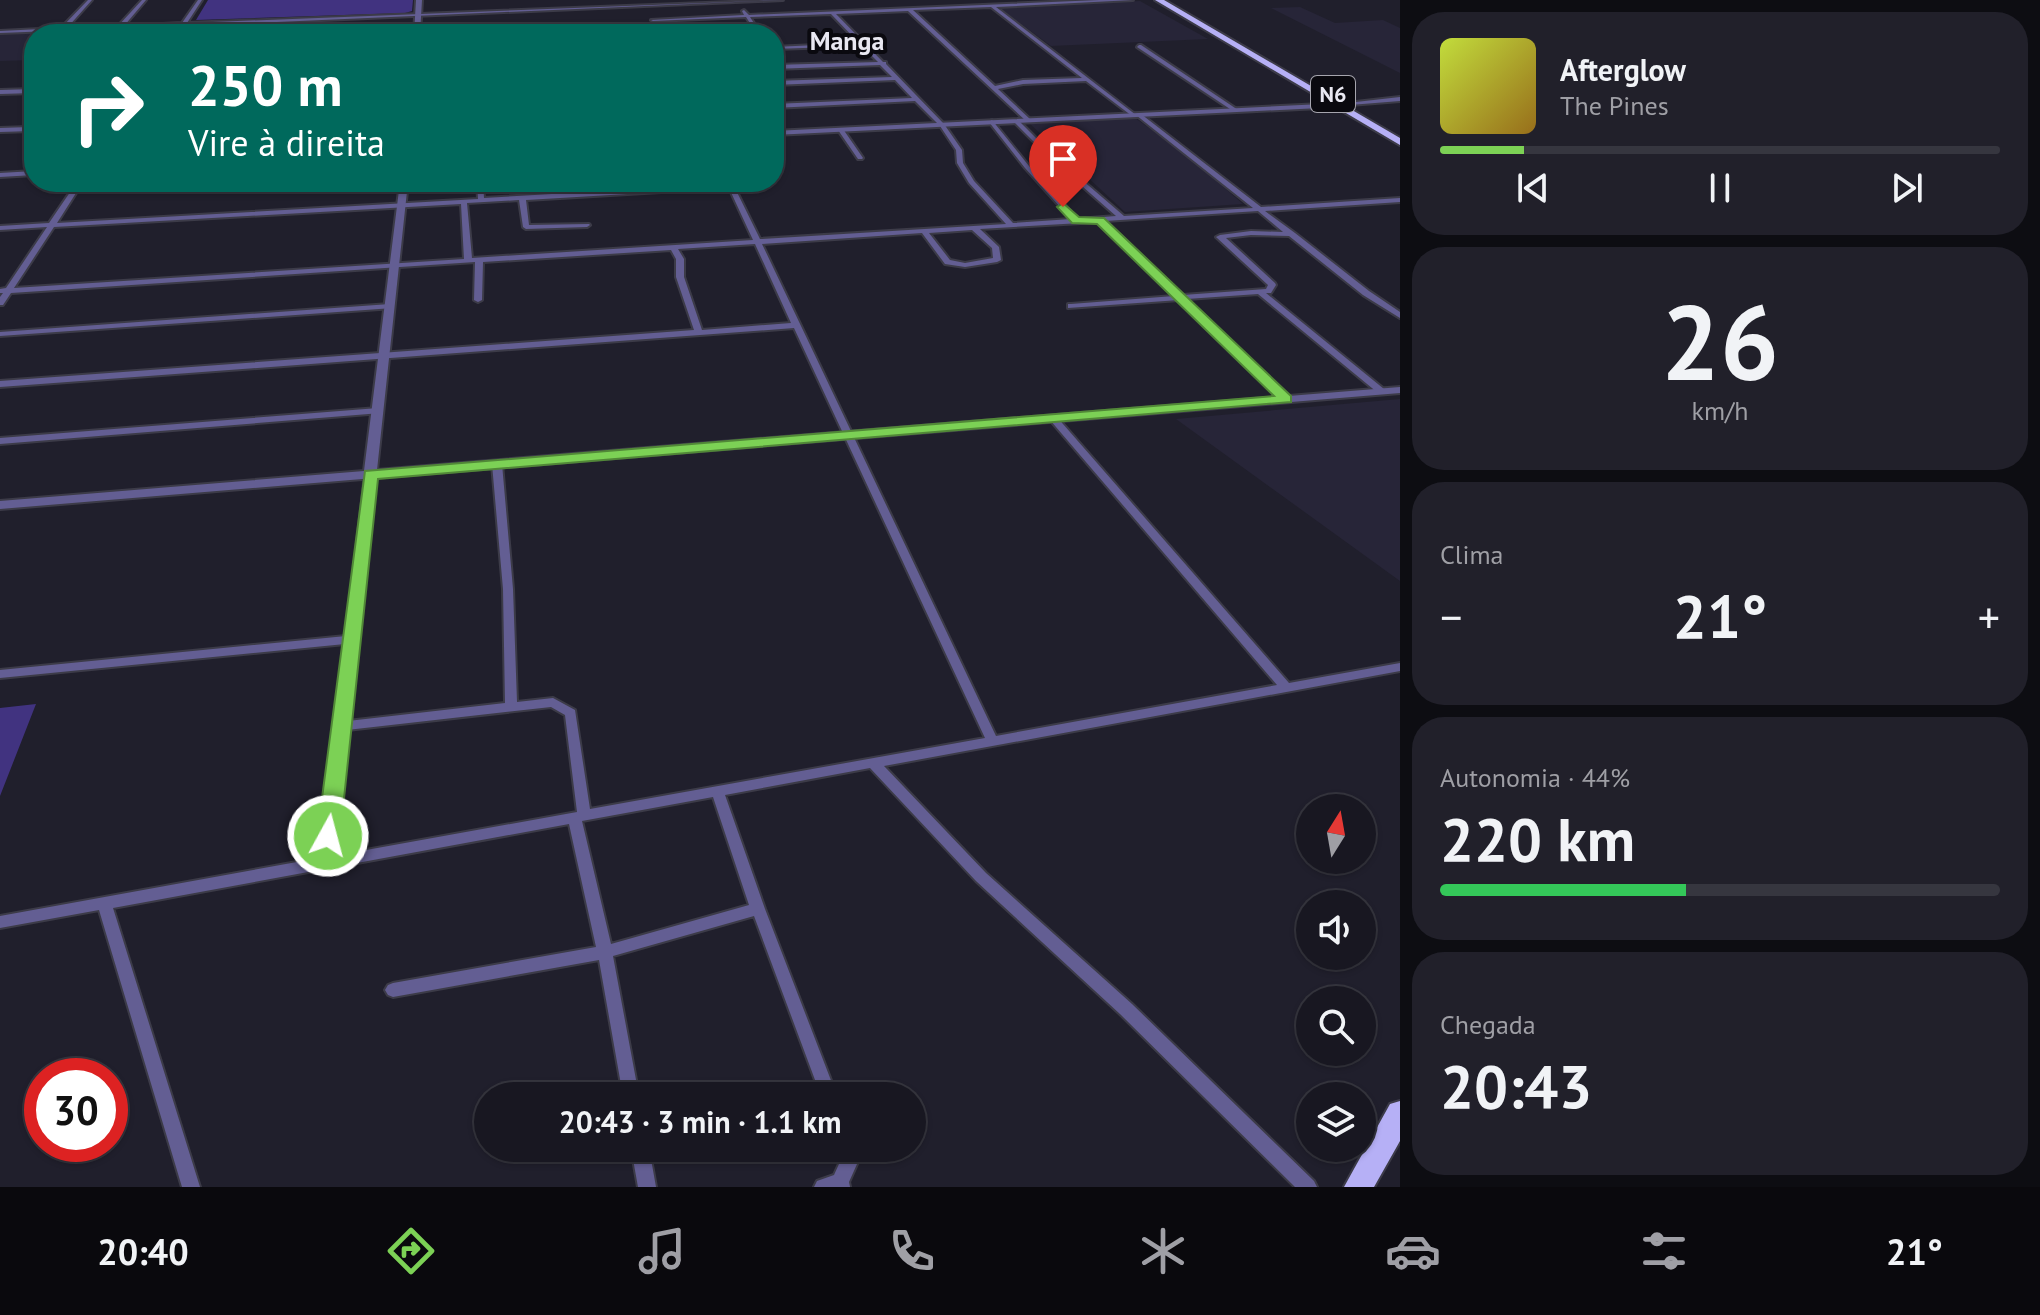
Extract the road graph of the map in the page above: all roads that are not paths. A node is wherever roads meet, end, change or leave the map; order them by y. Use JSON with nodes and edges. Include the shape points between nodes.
{"nodes":[{"id":1,"x":90,"y":0,"type":"edge"},
{"id":2,"x":144,"y":0,"type":"edge"},
{"id":3,"x":200,"y":0,"type":"edge"},
{"id":4,"x":419,"y":0,"type":"edge"},
{"id":5,"x":781,"y":0,"type":"edge"},
{"id":6,"x":879,"y":0,"type":"edge"},
{"id":7,"x":947,"y":0,"type":"edge"},
{"id":8,"x":983,"y":0,"type":"edge"},
{"id":9,"x":1015,"y":0,"type":"edge"},
{"id":10,"x":1131,"y":0,"type":"edge"},
{"id":11,"x":1159,"y":0,"type":"edge"},
{"id":12,"x":1167,"y":0,"type":"edge"},
{"id":13,"x":738,"y":1,"type":"edge"},
{"id":14,"x":694,"y":2,"type":"edge"},
{"id":15,"x":645,"y":3,"type":"edge"},
{"id":16,"x":1022,"y":4,"type":"junction"},
{"id":17,"x":992,"y":6,"type":"junction"},
{"id":18,"x":956,"y":7,"type":"junction"},
{"id":19,"x":909,"y":9,"type":"junction"},
{"id":20,"x":891,"y":10,"type":"junction"},
{"id":21,"x":832,"y":12,"type":"junction"},
{"id":22,"x":418,"y":15,"type":"junction"},
{"id":23,"x":747,"y":16,"type":"junction"},
{"id":24,"x":653,"y":20,"type":"junction"},
{"id":25,"x":68,"y":24,"type":"edge"},
{"id":26,"x":123,"y":24,"type":"edge"},
{"id":27,"x":184,"y":24,"type":"edge"},
{"id":28,"x":206,"y":24,"type":"edge"},
{"id":29,"x":418,"y":24,"type":"edge"},
{"id":30,"x":655,"y":24,"type":"edge"},
{"id":31,"x":752,"y":24,"type":"edge"},
{"id":32,"x":24,"y":31,"type":"edge"},
{"id":33,"x":0,"y":32,"type":"edge"},
{"id":34,"x":1225,"y":36,"type":"junction"},
{"id":35,"x":863,"y":44,"type":"junction"},
{"id":36,"x":1139,"y":46,"type":"dead end"},
{"id":37,"x":784,"y":48,"type":"edge"},
{"id":38,"x":1257,"y":53,"type":"junction"},
{"id":39,"x":884,"y":63,"type":"junction"},
{"id":40,"x":784,"y":67,"type":"edge"},
{"id":41,"x":897,"y":78,"type":"junction"},
{"id":42,"x":1087,"y":79,"type":"junction"},
{"id":43,"x":784,"y":83,"type":"edge"},
{"id":44,"x":994,"y":88,"type":"junction"},
{"id":45,"x":24,"y":91,"type":"edge"},
{"id":46,"x":0,"y":92,"type":"edge"},
{"id":47,"x":917,"y":99,"type":"junction"},
{"id":48,"x":1400,"y":99,"type":"edge"},
{"id":49,"x":1345,"y":104,"type":"junction"},
{"id":50,"x":784,"y":106,"type":"edge"},
{"id":51,"x":1235,"y":110,"type":"junction"},
{"id":52,"x":1136,"y":115,"type":"junction"},
{"id":53,"x":1028,"y":120,"type":"junction"},
{"id":54,"x":1016,"y":121,"type":"junction"},
{"id":55,"x":992,"y":122,"type":"junction"},
{"id":56,"x":942,"y":125,"type":"junction"},
{"id":57,"x":24,"y":129,"type":"edge"},
{"id":58,"x":0,"y":130,"type":"edge"},
{"id":59,"x":841,"y":130,"type":"junction"},
{"id":60,"x":784,"y":133,"type":"edge"},
{"id":61,"x":1400,"y":133,"type":"edge"},
{"id":62,"x":1400,"y":142,"type":"edge"},
{"id":63,"x":860,"y":158,"type":"dead end"},
{"id":64,"x":24,"y":174,"type":"edge"},
{"id":65,"x":0,"y":175,"type":"edge"},
{"id":66,"x":73,"y":192,"type":"edge"},
{"id":67,"x":403,"y":192,"type":"edge"},
{"id":68,"x":481,"y":192,"type":"edge"},
{"id":69,"x":611,"y":192,"type":"edge"},
{"id":70,"x":734,"y":192,"type":"edge"},
{"id":71,"x":522,"y":198,"type":"junction"},
{"id":72,"x":481,"y":200,"type":"junction"},
{"id":73,"x":1400,"y":200,"type":"edge"},
{"id":74,"x":464,"y":201,"type":"junction"},
{"id":75,"x":402,"y":205,"type":"junction"},
{"id":76,"x":1262,"y":210,"type":"junction"},
{"id":77,"x":1123,"y":219,"type":"junction"},
{"id":78,"x":1100,"y":220,"type":"junction"},
{"id":79,"x":1076,"y":221,"type":"junction"},
{"id":80,"x":52,"y":225,"type":"junction"},
{"id":81,"x":587,"y":225,"type":"dead end"},
{"id":82,"x":1011,"y":225,"type":"junction"},
{"id":83,"x":0,"y":228,"type":"edge"},
{"id":84,"x":974,"y":228,"type":"junction"},
{"id":85,"x":924,"y":231,"type":"junction"},
{"id":86,"x":1293,"y":234,"type":"junction"},
{"id":87,"x":757,"y":242,"type":"junction"},
{"id":88,"x":674,"y":248,"type":"junction"},
{"id":89,"x":479,"y":259,"type":"junction"},
{"id":90,"x":468,"y":260,"type":"junction"},
{"id":91,"x":395,"y":266,"type":"junction"},
{"id":92,"x":4,"y":291,"type":"edge"},
{"id":93,"x":1260,"y":292,"type":"junction"},
{"id":94,"x":1178,"y":297,"type":"junction"},
{"id":95,"x":478,"y":300,"type":"dead end"},
{"id":96,"x":0,"y":303,"type":"edge"},
{"id":97,"x":390,"y":306,"type":"junction"},
{"id":98,"x":1071,"y":306,"type":"dead end"},
{"id":99,"x":1400,"y":316,"type":"edge"},
{"id":100,"x":796,"y":325,"type":"junction"},
{"id":101,"x":699,"y":332,"type":"junction"},
{"id":102,"x":0,"y":334,"type":"edge"},
{"id":103,"x":384,"y":355,"type":"junction"},
{"id":104,"x":0,"y":384,"type":"edge"},
{"id":105,"x":1400,"y":390,"type":"edge"},
{"id":106,"x":1381,"y":391,"type":"junction"},
{"id":107,"x":1286,"y":399,"type":"junction"},
{"id":108,"x":378,"y":411,"type":"junction"},
{"id":109,"x":1053,"y":418,"type":"junction"},
{"id":110,"x":848,"y":435,"type":"junction"},
{"id":111,"x":0,"y":441,"type":"edge"},
{"id":112,"x":497,"y":464,"type":"junction"},
{"id":113,"x":370,"y":475,"type":"junction"},
{"id":114,"x":0,"y":505,"type":"edge"},
{"id":115,"x":351,"y":639,"type":"junction"},
{"id":116,"x":1400,"y":667,"type":"edge"},
{"id":117,"x":0,"y":674,"type":"edge"},
{"id":118,"x":1286,"y":688,"type":"junction"},
{"id":119,"x":511,"y":707,"type":"junction"},
{"id":120,"x":341,"y":726,"type":"junction"},
{"id":121,"x":993,"y":742,"type":"junction"},
{"id":122,"x":875,"y":765,"type":"junction"},
{"id":123,"x":718,"y":793,"type":"junction"},
{"id":124,"x":580,"y":817,"type":"junction"},
{"id":125,"x":325,"y":863,"type":"junction"},
{"id":126,"x":104,"y":902,"type":"junction"},
{"id":127,"x":758,"y":909,"type":"junction"},
{"id":128,"x":0,"y":922,"type":"edge"},
{"id":129,"x":605,"y":952,"type":"junction"},
{"id":130,"x":393,"y":990,"type":"dead end"},
{"id":131,"x":628,"y":1082,"type":"edge"},
{"id":132,"x":824,"y":1082,"type":"edge"},
{"id":133,"x":1400,"y":1114,"type":"edge"},
{"id":134,"x":643,"y":1162,"type":"edge"},
{"id":135,"x":848,"y":1162,"type":"edge"},
{"id":136,"x":835,"y":1185,"type":"edge"},
{"id":137,"x":191,"y":1187,"type":"edge"},
{"id":138,"x":647,"y":1187,"type":"edge"},
{"id":139,"x":1308,"y":1187,"type":"edge"},
{"id":140,"x":1358,"y":1187,"type":"edge"}],
"edges":[{"from":1,"to":25,"type":"street"},
{"from":2,"to":26,"type":"street"},
{"from":3,"to":27,"type":"street"},
{"from":4,"to":22,"type":"street"},
{"from":5,"to":13,"type":"street"},
{"from":6,"to":20,"type":"street"},
{"from":7,"to":18,"type":"street"},
{"from":8,"to":17,"type":"street"},
{"from":9,"to":16,"type":"street"},
{"from":10,"to":16,"type":"street"},
{"from":11,"to":34,"type":"highway","number":"N6"},
{"from":12,"to":34,"type":"highway","number":"N6"},
{"from":13,"to":14,"type":"street"},
{"from":13,"to":23,"type":"street"},
{"from":14,"to":15,"type":"street"},
{"from":15,"to":22,"type":"street"},
{"from":15,"to":24,"type":"street"},
{"from":16,"to":17,"type":"street"},
{"from":17,"to":18,"type":"street"},
{"from":17,"to":42,"type":"street"},
{"from":18,"to":19,"type":"street"},
{"from":19,"to":20,"type":"street"},
{"from":19,"to":44,"type":"street"},
{"from":20,"to":21,"type":"street"},
{"from":21,"to":23,"type":"street"},
{"from":21,"to":35,"type":"street"},
{"from":22,"to":28,"type":"street"},
{"from":22,"to":29,"type":"street"},
{"from":23,"to":24,"type":"street"},
{"from":23,"to":31,"type":"street"},
{"from":24,"to":30,"type":"street"},
{"from":32,"to":33,"type":"street"},
{"from":34,"to":38,"type":"highway","number":"N6"},
{"from":35,"to":37,"type":"street"},
{"from":35,"to":39,"type":"street"},
{"from":36,"to":51,"type":"street"},
{"from":38,"to":49,"type":"highway","number":"N6"},
{"from":38,"to":49,"type":"highway","number":"N6"},
{"from":39,"to":40,"type":"street"},
{"from":39,"to":41,"type":"street"},
{"from":41,"to":43,"type":"street"},
{"from":41,"to":47,"type":"street"},
{"from":42,"to":44,"type":"street"},
{"from":42,"to":52,"type":"street"},
{"from":44,"to":53,"type":"street"},
{"from":45,"to":46,"type":"street"},
{"from":47,"to":50,"type":"street"},
{"from":47,"to":56,"type":"street"},
{"from":48,"to":49,"type":"street"},
{"from":49,"to":51,"type":"street"},
{"from":49,"to":61,"type":"highway","number":"N6"},
{"from":49,"to":62,"type":"highway","number":"N6"},
{"from":51,"to":52,"type":"street"},
{"from":52,"to":53,"type":"street"},
{"from":52,"to":76,"type":"street"},
{"from":53,"to":54,"type":"street"},
{"from":54,"to":55,"type":"street"},
{"from":54,"to":77,"type":"street"},
{"from":55,"to":56,"type":"street"},
{"from":55,"to":79,"type":"street"},
{"from":56,"to":59,"type":"street"},
{"from":56,"to":82,"type":"street","via":[[971,182]]},
{"from":57,"to":58,"type":"street"},
{"from":59,"to":60,"type":"street"},
{"from":59,"to":63,"type":"street"},
{"from":64,"to":65,"type":"street"},
{"from":66,"to":80,"type":"street"},
{"from":67,"to":75,"type":"street"},
{"from":68,"to":72,"type":"street"},
{"from":69,"to":71,"type":"street"},
{"from":70,"to":87,"type":"street"},
{"from":71,"to":72,"type":"street"},
{"from":71,"to":81,"type":"street","via":[[526,227]]},
{"from":72,"to":74,"type":"street"},
{"from":73,"to":76,"type":"street"},
{"from":74,"to":75,"type":"street"},
{"from":74,"to":90,"type":"street"},
{"from":75,"to":80,"type":"street"},
{"from":75,"to":91,"type":"street"},
{"from":76,"to":77,"type":"street"},
{"from":76,"to":86,"type":"street"},
{"from":77,"to":78,"type":"street"},
{"from":78,"to":79,"type":"street"},
{"from":78,"to":94,"type":"street"},
{"from":79,"to":82,"type":"street"},
{"from":80,"to":83,"type":"street"},
{"from":80,"to":92,"type":"street"},
{"from":82,"to":84,"type":"street"},
{"from":84,"to":85,"type":"street"},
{"from":84,"to":85,"type":"street","via":[[995,247],[997,260],[948,262]]},
{"from":85,"to":87,"type":"street"},
{"from":86,"to":93,"type":"street","via":[[1220,237],[1272,285]]},
{"from":86,"to":99,"type":"street"},
{"from":87,"to":88,"type":"street"},
{"from":87,"to":100,"type":"street"},
{"from":88,"to":89,"type":"street"},
{"from":88,"to":101,"type":"street"},
{"from":89,"to":90,"type":"street"},
{"from":89,"to":95,"type":"street"},
{"from":90,"to":91,"type":"street"},
{"from":91,"to":92,"type":"street"},
{"from":91,"to":97,"type":"street"},
{"from":92,"to":96,"type":"street"},
{"from":93,"to":94,"type":"street"},
{"from":93,"to":106,"type":"street"},
{"from":94,"to":98,"type":"street"},
{"from":94,"to":107,"type":"street"},
{"from":97,"to":102,"type":"street"},
{"from":97,"to":103,"type":"street"},
{"from":100,"to":101,"type":"street"},
{"from":100,"to":110,"type":"street"},
{"from":101,"to":103,"type":"street"},
{"from":103,"to":104,"type":"street"},
{"from":103,"to":108,"type":"street"},
{"from":105,"to":106,"type":"street"},
{"from":106,"to":107,"type":"street"},
{"from":107,"to":109,"type":"street"},
{"from":108,"to":111,"type":"street"},
{"from":108,"to":113,"type":"street"},
{"from":109,"to":110,"type":"street"},
{"from":109,"to":118,"type":"street"},
{"from":110,"to":112,"type":"street"},
{"from":110,"to":121,"type":"street"},
{"from":112,"to":113,"type":"street"},
{"from":112,"to":119,"type":"street"},
{"from":113,"to":114,"type":"street"},
{"from":113,"to":115,"type":"street"},
{"from":115,"to":117,"type":"street"},
{"from":115,"to":120,"type":"street"},
{"from":116,"to":118,"type":"street"},
{"from":118,"to":121,"type":"street"},
{"from":119,"to":120,"type":"street"},
{"from":119,"to":124,"type":"street","via":[[553,702],[571,713]]},
{"from":120,"to":125,"type":"street"},
{"from":121,"to":122,"type":"street"},
{"from":122,"to":123,"type":"street"},
{"from":122,"to":139,"type":"street","via":[[981,877]]},
{"from":123,"to":124,"type":"street"},
{"from":123,"to":127,"type":"street"},
{"from":124,"to":125,"type":"street"},
{"from":124,"to":129,"type":"street"},
{"from":125,"to":126,"type":"street"},
{"from":126,"to":128,"type":"street"},
{"from":126,"to":137,"type":"street"},
{"from":127,"to":129,"type":"street"},
{"from":127,"to":132,"type":"street"},
{"from":129,"to":130,"type":"street"},
{"from":129,"to":131,"type":"street"},
{"from":133,"to":140,"type":"highway"},
{"from":134,"to":138,"type":"street"},
{"from":135,"to":136,"type":"street"}]}
